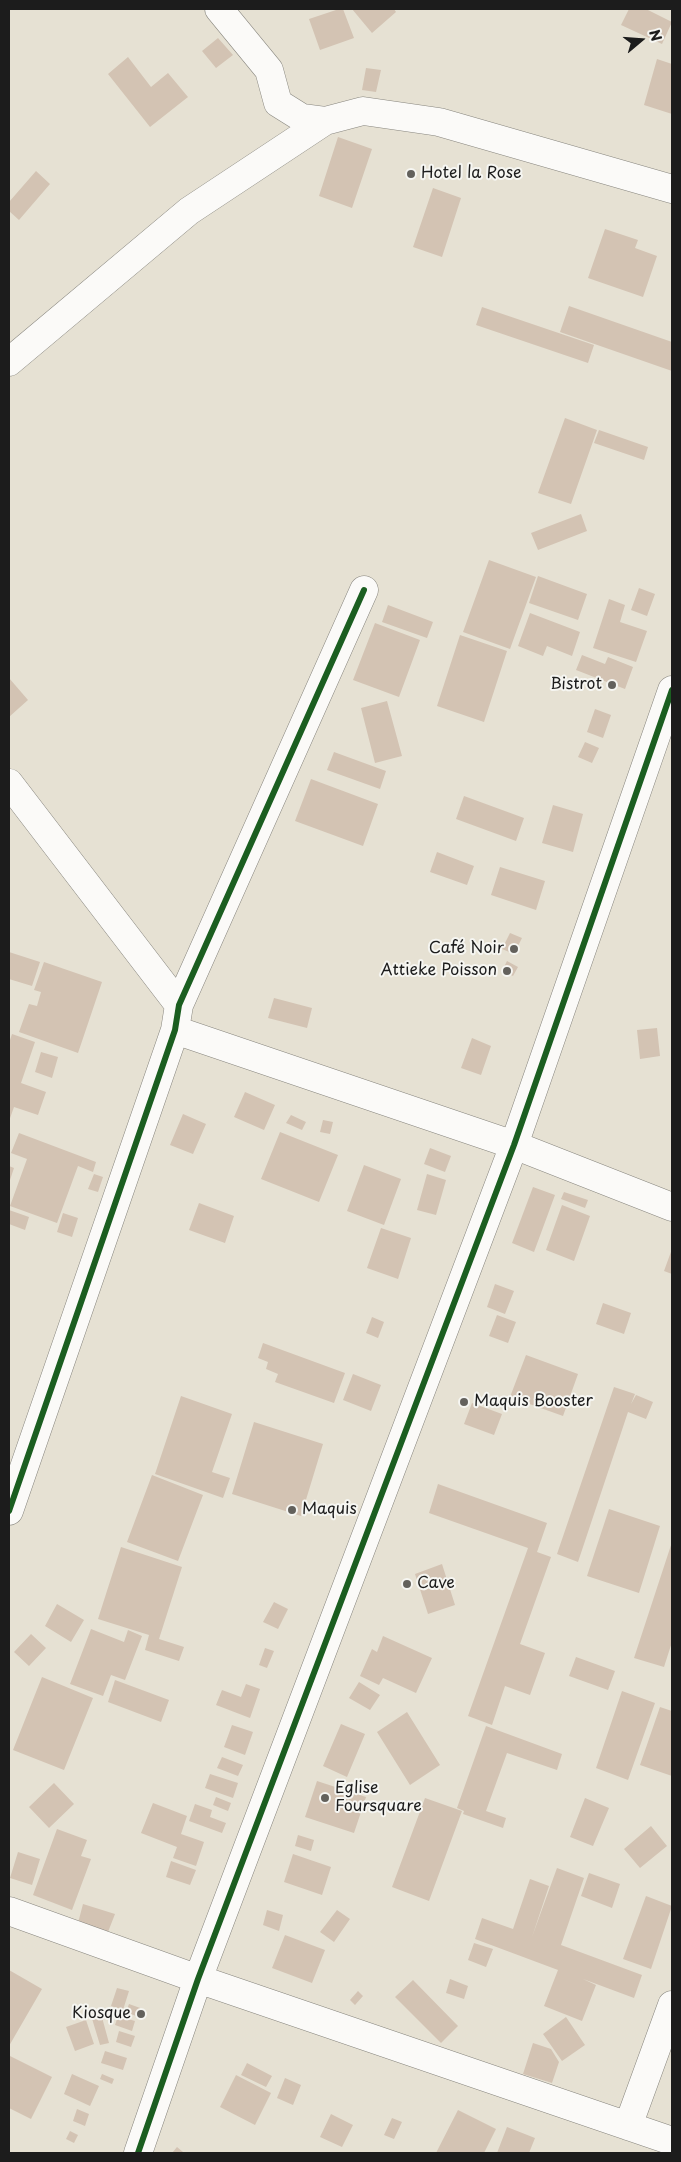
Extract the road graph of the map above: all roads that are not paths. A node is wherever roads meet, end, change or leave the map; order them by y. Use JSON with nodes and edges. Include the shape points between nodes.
{"nodes":[{"id":1,"x":219,"y":9,"type":"edge"},
{"id":2,"x":325,"y":122,"type":"junction"},
{"id":3,"x":672,"y":189,"type":"edge"},
{"id":4,"x":9,"y":362,"type":"edge"},
{"id":5,"x":364,"y":590,"type":"dead end"},
{"id":6,"x":672,"y":690,"type":"edge"},
{"id":7,"x":12,"y":793,"type":"edge"},
{"id":8,"x":177,"y":1017,"type":"junction"},
{"id":9,"x":514,"y":1145,"type":"junction"},
{"id":10,"x":672,"y":1206,"type":"edge"},
{"id":11,"x":9,"y":1511,"type":"edge"},
{"id":12,"x":9,"y":1911,"type":"edge"},
{"id":13,"x":198,"y":1979,"type":"junction"},
{"id":14,"x":672,"y":2005,"type":"edge"},
{"id":15,"x":628,"y":2126,"type":"junction"},
{"id":16,"x":672,"y":2141,"type":"edge"},
{"id":17,"x":138,"y":2153,"type":"edge"}],
"edges":[{"from":1,"to":2,"type":"street","via":[[268,70],[278,103],[302,118]]},
{"from":2,"to":3,"type":"street","via":[[362,111],[440,122]]},
{"from":2,"to":4,"type":"street","via":[[189,211]]},
{"from":5,"to":8,"type":"street"},
{"from":6,"to":9,"type":"street"},
{"from":7,"to":8,"type":"street"},
{"from":8,"to":9,"type":"street"},
{"from":8,"to":11,"type":"street"},
{"from":9,"to":10,"type":"street"},
{"from":9,"to":13,"type":"street"},
{"from":12,"to":13,"type":"street"},
{"from":13,"to":15,"type":"street"},
{"from":13,"to":17,"type":"street"},
{"from":14,"to":15,"type":"street"},
{"from":15,"to":16,"type":"street"}]}
